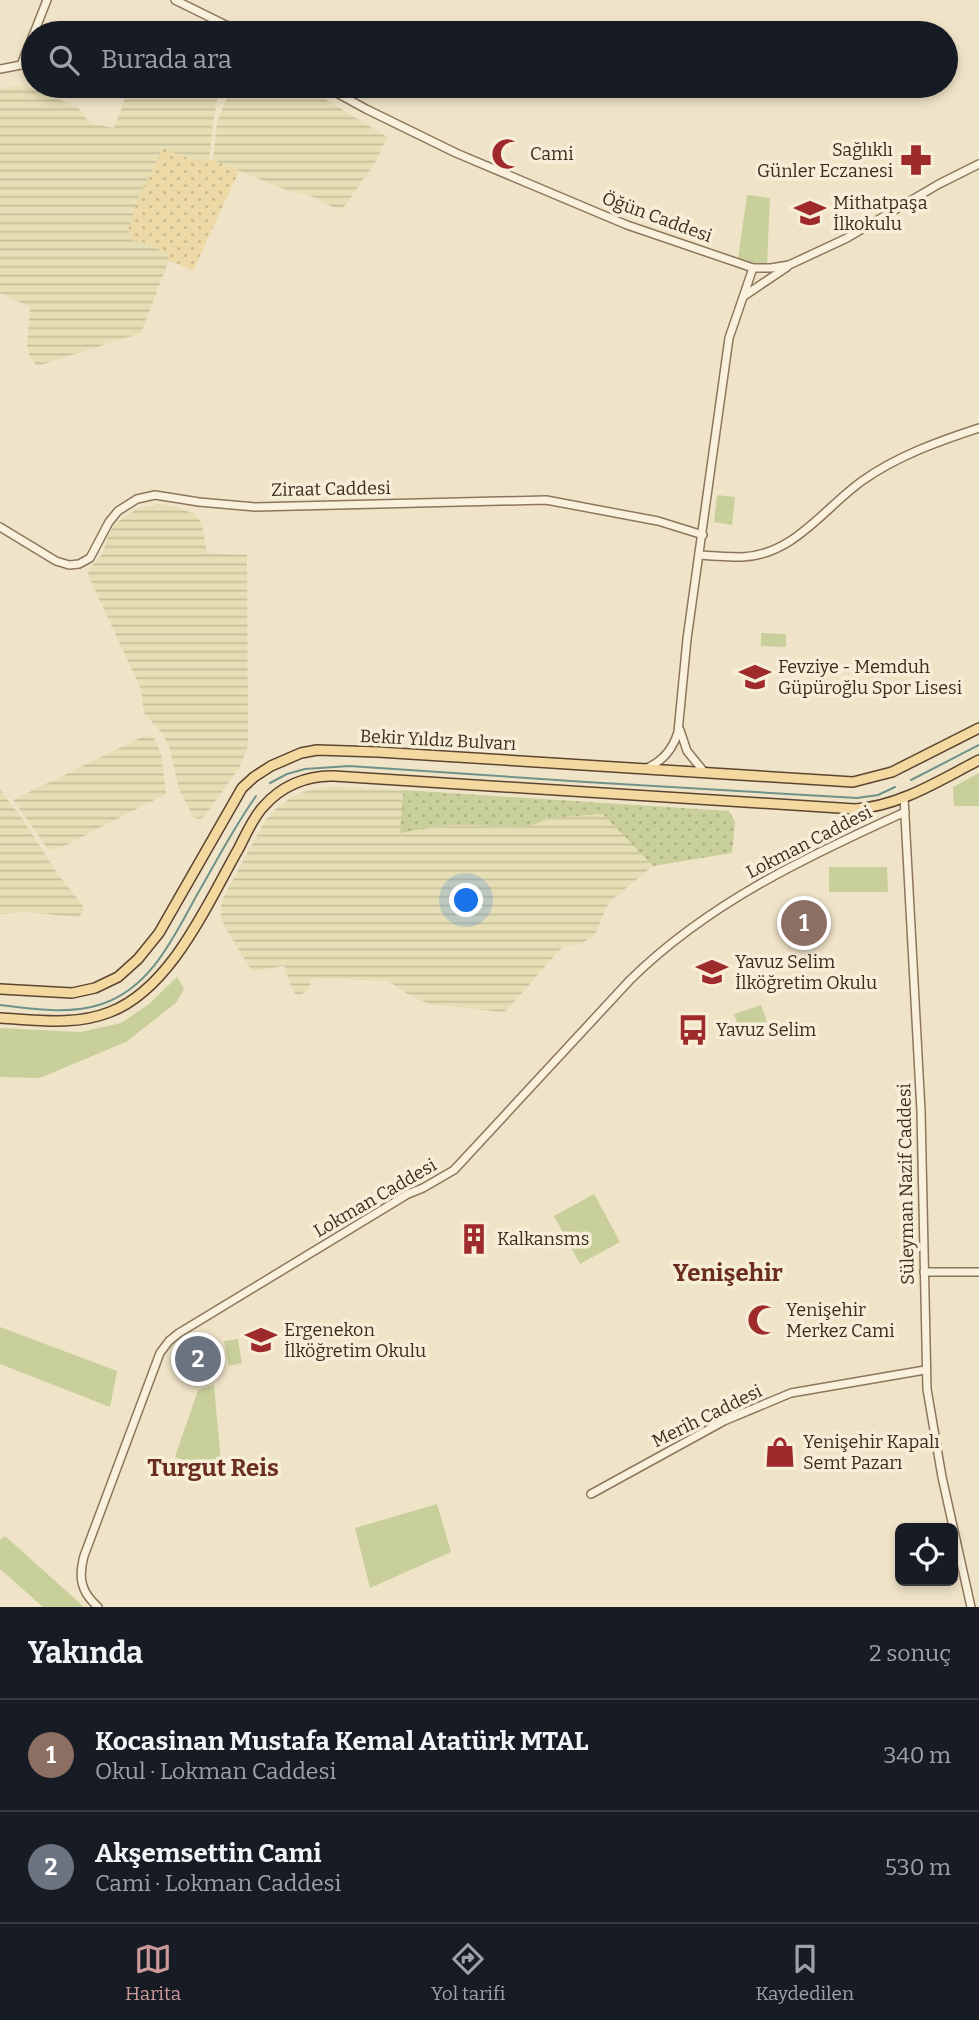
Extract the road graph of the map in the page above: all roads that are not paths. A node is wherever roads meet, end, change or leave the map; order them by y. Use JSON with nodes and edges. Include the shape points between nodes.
{"nodes":[{"id":1,"x":47,"y":0,"type":"edge"},
{"id":2,"x":175,"y":0,"type":"edge"},
{"id":3,"x":39,"y":21,"type":"edge"},
{"id":4,"x":218,"y":21,"type":"edge"},
{"id":5,"x":21,"y":65,"type":"edge"},
{"id":6,"x":0,"y":69,"type":"edge"},
{"id":7,"x":345,"y":98,"type":"edge"},
{"id":8,"x":979,"y":164,"type":"edge"},
{"id":9,"x":789,"y":265,"type":"junction"},
{"id":10,"x":753,"y":268,"type":"junction"},
{"id":11,"x":744,"y":296,"type":"junction"},
{"id":12,"x":979,"y":428,"type":"edge"},
{"id":13,"x":0,"y":527,"type":"edge"},
{"id":14,"x":703,"y":535,"type":"junction"},
{"id":15,"x":699,"y":555,"type":"junction"},
{"id":16,"x":679,"y":725,"type":"junction"},
{"id":17,"x":979,"y":728,"type":"edge"},
{"id":18,"x":979,"y":761,"type":"edge"},
{"id":19,"x":645,"y":769,"type":"junction"},
{"id":20,"x":705,"y":773,"type":"junction"},
{"id":21,"x":904,"y":798,"type":"junction"},
{"id":22,"x":905,"y":811,"type":"junction"},
{"id":23,"x":0,"y":989,"type":"edge"},
{"id":24,"x":0,"y":1018,"type":"edge"},
{"id":25,"x":924,"y":1272,"type":"junction"},
{"id":26,"x":979,"y":1272,"type":"edge"},
{"id":27,"x":925,"y":1370,"type":"junction"},
{"id":28,"x":591,"y":1494,"type":"dead end"},
{"id":29,"x":99,"y":1607,"type":"edge"},
{"id":30,"x":971,"y":1607,"type":"edge"}],
"edges":[{"from":1,"to":3,"type":"street"},
{"from":2,"to":4,"type":"street"},
{"from":5,"to":6,"type":"street"},
{"from":7,"to":10,"type":"street","name":"Öğün Caddesi","via":[[456,153],[627,225]]},
{"from":8,"to":9,"type":"street","name":"Öğün Caddesi"},
{"from":9,"to":10,"type":"street","name":"Öğün Caddesi"},
{"from":9,"to":11,"type":"street"},
{"from":10,"to":11,"type":"street"},
{"from":11,"to":14,"type":"street","via":[[729,338]]},
{"from":12,"to":15,"type":"street","via":[[919,450],[862,481],[777,548],[742,557]]},
{"from":13,"to":14,"type":"street","name":"Ziraat Caddesi","via":[[69,565],[90,558],[118,511],[155,495],[255,507],[546,500],[658,521]]},
{"from":14,"to":15,"type":"street"},
{"from":15,"to":16,"type":"street"},
{"from":16,"to":19,"type":"street","via":[[665,756]]},
{"from":16,"to":20,"type":"street","via":[[687,751]]},
{"from":17,"to":20,"type":"main road","name":"Bekir Yıldız Bulvarı","via":[[892,772],[852,782]]},
{"from":18,"to":21,"type":"main road"},
{"from":19,"to":20,"type":"main road","name":"Bekir Yıldız Bulvarı"},
{"from":19,"to":23,"type":"main road","name":"Bekir Yıldız Bulvarı","via":[[378,752],[317,750],[293,755],[242,788],[159,933],[125,972],[80,992]]},
{"from":21,"to":22,"type":"street","name":"Süleyman Nazif Caddesi"},
{"from":21,"to":24,"type":"main road","via":[[855,809],[312,777],[288,787],[260,809],[180,950],[137,996],[113,1011],[83,1019]]},
{"from":22,"to":25,"type":"street","name":"Süleyman Nazif Caddesi","via":[[921,1111]]},
{"from":22,"to":29,"type":"street","name":"Lokman Caddesi","via":[[812,854],[691,927],[630,980],[454,1170],[169,1341],[160,1353],[84,1556],[84,1591]]},
{"from":25,"to":26,"type":"street"},
{"from":25,"to":27,"type":"street","name":"Süleyman Nazif Caddesi"},
{"from":27,"to":28,"type":"street","name":"Merih Caddesi","via":[[791,1393],[724,1421]]},
{"from":27,"to":30,"type":"street","name":"Süleyman Nazif Caddesi","via":[[942,1478]]}]}
